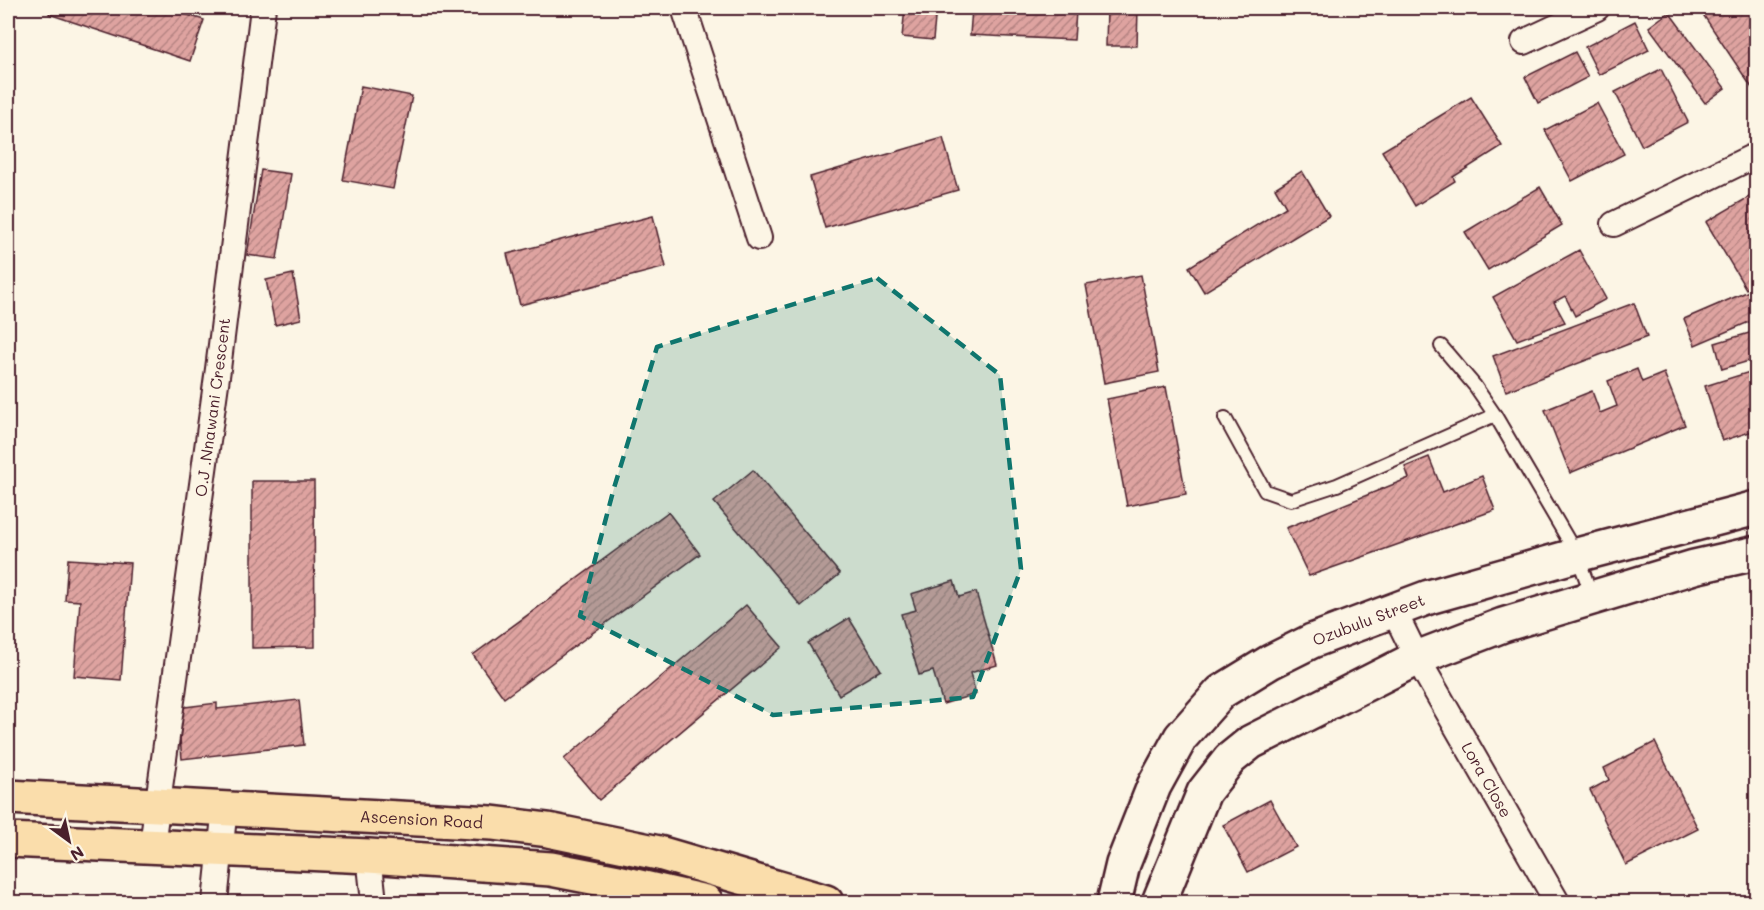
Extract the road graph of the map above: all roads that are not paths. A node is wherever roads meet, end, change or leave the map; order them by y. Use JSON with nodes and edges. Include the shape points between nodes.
{"nodes":[{"id":1,"x":263,"y":8,"type":"edge"},
{"id":2,"x":684,"y":8,"type":"edge"},
{"id":3,"x":1597,"y":8,"type":"edge"},
{"id":4,"x":1524,"y":42,"type":"dead end"},
{"id":5,"x":1756,"y":155,"type":"edge"},
{"id":6,"x":1614,"y":224,"type":"dead end"},
{"id":7,"x":759,"y":238,"type":"dead end"},
{"id":8,"x":1441,"y":346,"type":"dead end"},
{"id":9,"x":1496,"y":415,"type":"junction"},
{"id":10,"x":1225,"y":418,"type":"dead end"},
{"id":11,"x":1756,"y":508,"type":"edge"},
{"id":12,"x":1756,"y":553,"type":"edge"},
{"id":13,"x":1577,"y":555,"type":"junction"},
{"id":14,"x":1593,"y":598,"type":"junction"},
{"id":15,"x":1393,"y":609,"type":"junction"},
{"id":16,"x":1417,"y":658,"type":"junction"},
{"id":17,"x":8,"y":797,"type":"edge"},
{"id":18,"x":157,"y":804,"type":"junction"},
{"id":19,"x":225,"y":807,"type":"junction"},
{"id":20,"x":8,"y":840,"type":"edge"},
{"id":21,"x":152,"y":845,"type":"junction"},
{"id":22,"x":221,"y":848,"type":"junction"},
{"id":23,"x":369,"y":856,"type":"junction"},
{"id":24,"x":215,"y":903,"type":"edge"},
{"id":25,"x":374,"y":903,"type":"edge"},
{"id":26,"x":706,"y":903,"type":"edge"},
{"id":27,"x":826,"y":903,"type":"edge"},
{"id":28,"x":1114,"y":903,"type":"edge"},
{"id":29,"x":1159,"y":903,"type":"edge"},
{"id":30,"x":1557,"y":903,"type":"edge"}],
"edges":[{"from":1,"to":18,"type":"street","name":"O.J .Nnawani Crescent","via":[[218,369]]},
{"from":2,"to":7,"type":"street"},
{"from":3,"to":4,"type":"street"},
{"from":5,"to":6,"type":"street"},
{"from":8,"to":9,"type":"lane"},
{"from":9,"to":10,"type":"lane","via":[[1337,485],[1291,500],[1265,491]]},
{"from":9,"to":13,"type":"lane"},
{"from":11,"to":13,"type":"main road","name":"Ozubulu Street"},
{"from":12,"to":14,"type":"main road","via":[[1694,567]]},
{"from":13,"to":14,"type":"lane"},
{"from":13,"to":15,"type":"main road","name":"Ozubulu Street"},
{"from":14,"to":16,"type":"main road","via":[[1503,625]]},
{"from":15,"to":16,"type":"street","name":"Lora Close"},
{"from":15,"to":28,"type":"main road","name":"Ozubulu Street","via":[[1312,641],[1221,692],[1181,737],[1154,786],[1124,864]]},
{"from":16,"to":29,"type":"main road","via":[[1251,742],[1230,759],[1204,792]]},
{"from":16,"to":30,"type":"street","name":"Lora Close"},
{"from":17,"to":18,"type":"main road","name":"Ascension Road"},
{"from":18,"to":19,"type":"main road","name":"Ascension Road"},
{"from":18,"to":21,"type":"street","name":"O.J .Nnawani Crescent"},
{"from":19,"to":22,"type":"street"},
{"from":19,"to":27,"type":"main road","name":"Ascension Road","via":[[492,823],[548,830],[659,853]]},
{"from":20,"to":21,"type":"main road"},
{"from":21,"to":22,"type":"main road"},
{"from":22,"to":23,"type":"main road"},
{"from":22,"to":24,"type":"street"},
{"from":23,"to":25,"type":"street"},
{"from":23,"to":26,"type":"main road","via":[[550,869]]}]}
